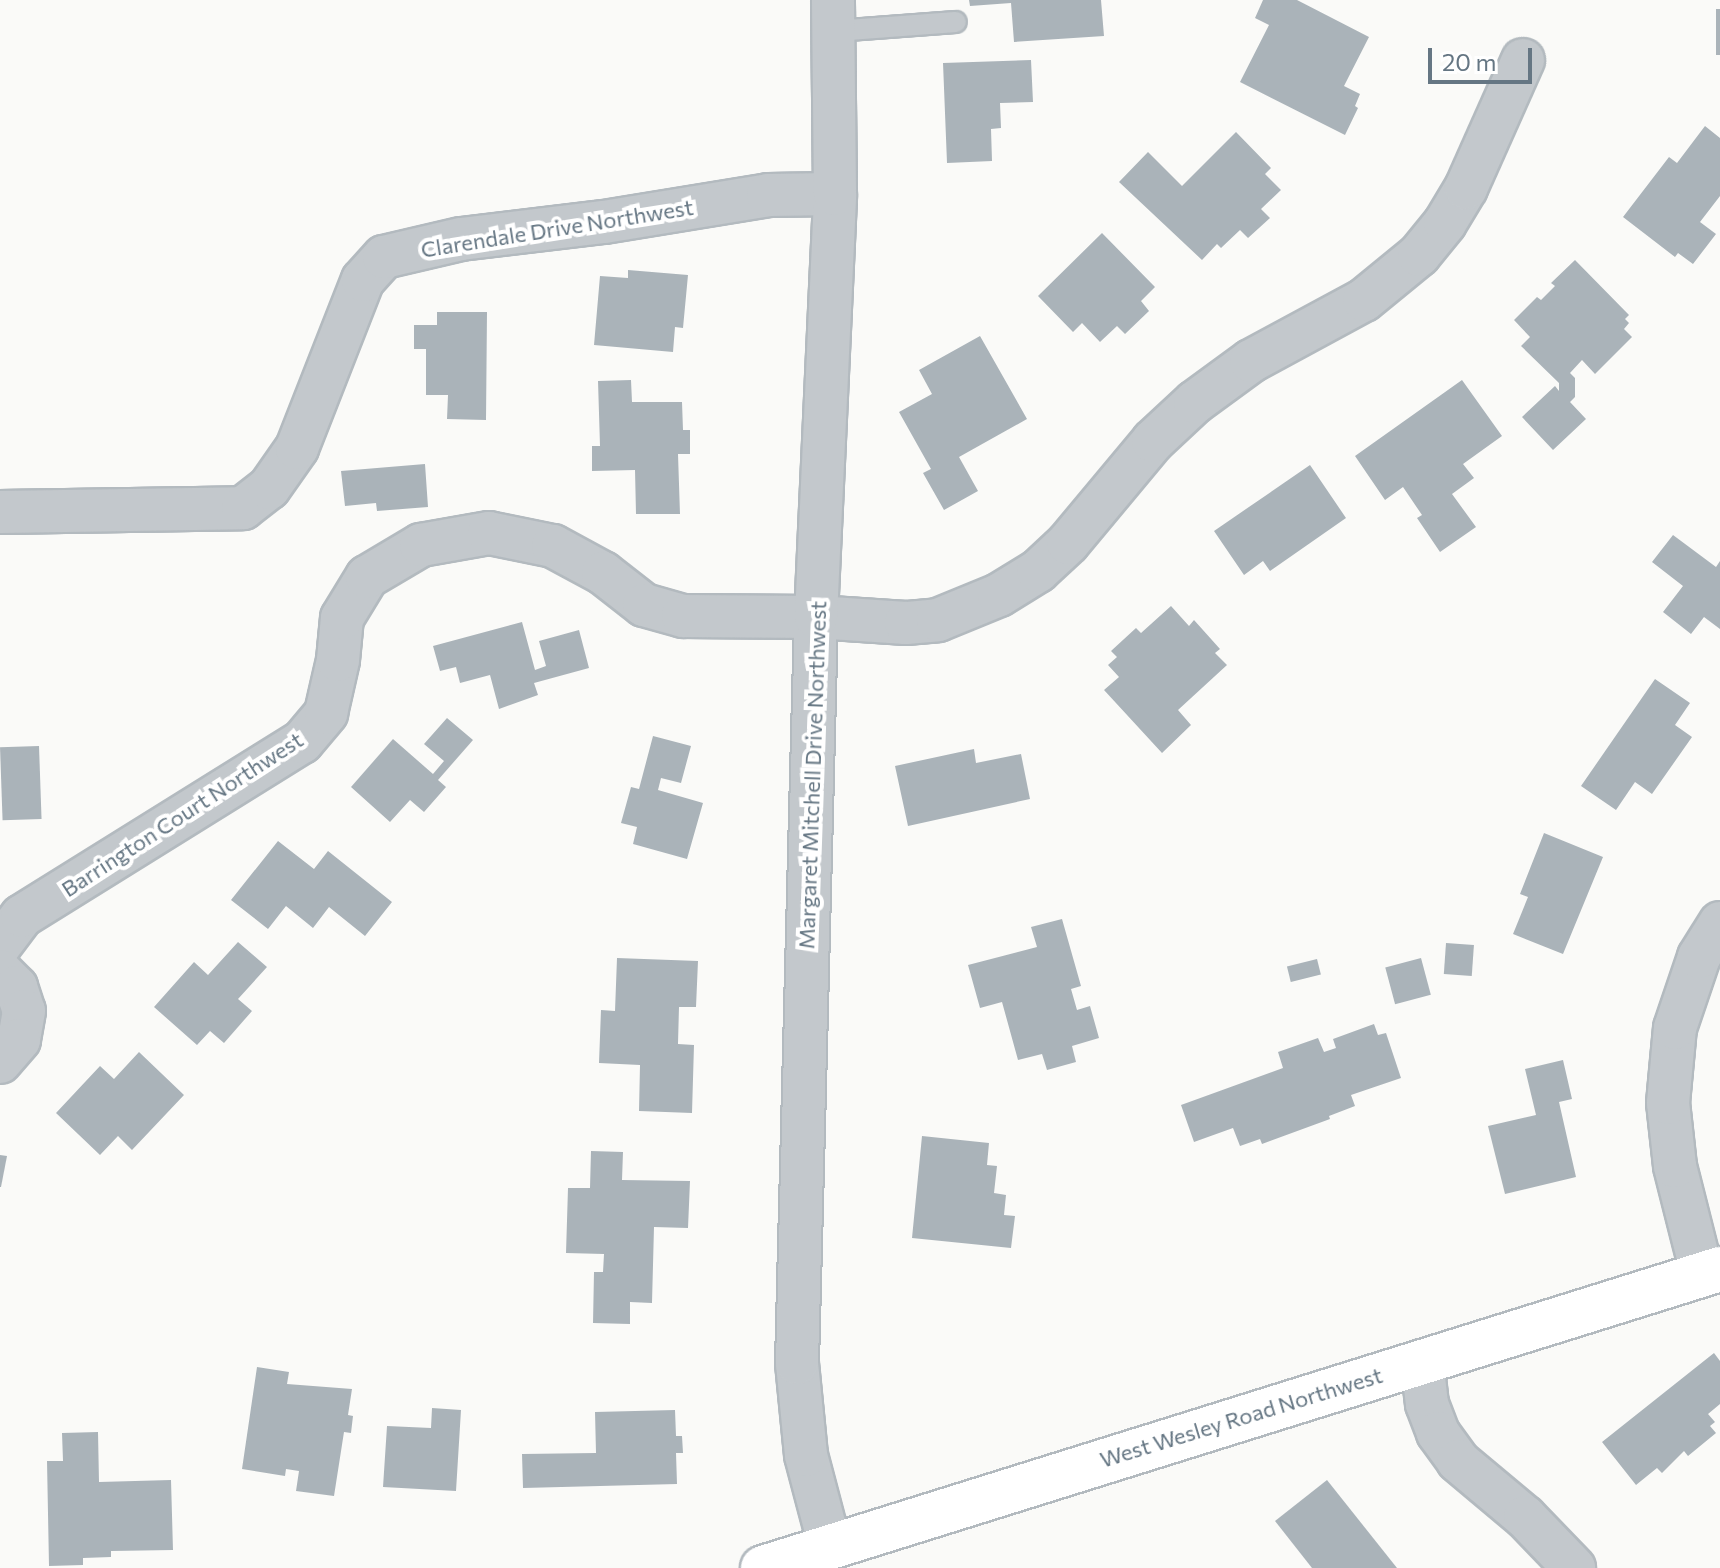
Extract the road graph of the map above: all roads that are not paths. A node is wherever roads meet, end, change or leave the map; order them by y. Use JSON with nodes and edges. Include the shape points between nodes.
{"nodes":[{"id":1,"x":834,"y":15,"type":"edge"},
{"id":2,"x":956,"y":22,"type":"dead end"},
{"id":3,"x":1523,"y":60,"type":"dead end"},
{"id":4,"x":835,"y":194,"type":"junction"},
{"id":5,"x":0,"y":512,"type":"edge"},
{"id":6,"x":816,"y":617,"type":"junction"},
{"id":7,"x":1720,"y":923,"type":"edge"},
{"id":8,"x":0,"y":945,"type":"edge"},
{"id":9,"x":0,"y":971,"type":"edge"},
{"id":10,"x":0,"y":1062,"type":"edge"},
{"id":11,"x":1711,"y":1271,"type":"edge"},
{"id":12,"x":1422,"y":1361,"type":"junction"},
{"id":13,"x":830,"y":1546,"type":"junction"},
{"id":14,"x":763,"y":1568,"type":"edge"},
{"id":15,"x":1574,"y":1568,"type":"edge"}],
"edges":[{"from":1,"to":2,"type":"lane"},
{"from":1,"to":4,"type":"street","name":"Margaret Mitchell Drive Northwest"},
{"from":3,"to":6,"type":"street","name":"Barrington Court Northwest","via":[[1466,188],[1419,255],[1364,300],[1251,361],[1195,402],[1153,441],[1038,571],[999,595],[938,620]]},
{"from":4,"to":5,"type":"street","name":"Clarendale Drive Northwest","via":[[768,195],[461,239],[384,257],[363,280],[297,448],[269,488],[243,508]]},
{"from":4,"to":6,"type":"street","name":"Margaret Mitchell Drive Northwest"},
{"from":6,"to":8,"type":"street","name":"Barrington Court Northwest","via":[[683,616],[644,605],[603,573],[553,546],[489,533],[421,545],[367,577],[342,618],[326,713],[302,742],[22,916]]},
{"from":6,"to":13,"type":"street","name":"Margaret Mitchell Drive Northwest","via":[[797,1363],[806,1455]]},
{"from":7,"to":11,"type":"street","via":[[1699,957],[1675,1028],[1668,1103],[1675,1166]]},
{"from":9,"to":10,"type":"street","via":[[16,987],[24,1011],[19,1040]]},
{"from":11,"to":12,"type":"street","name":"West Wesley Road Northwest"},
{"from":12,"to":13,"type":"street","name":"West Wesley Road Northwest"},
{"from":12,"to":15,"type":"street","via":[[1427,1404],[1438,1433],[1458,1461],[1525,1517]]},
{"from":13,"to":14,"type":"street","name":"West Wesley Road Northwest"}]}
